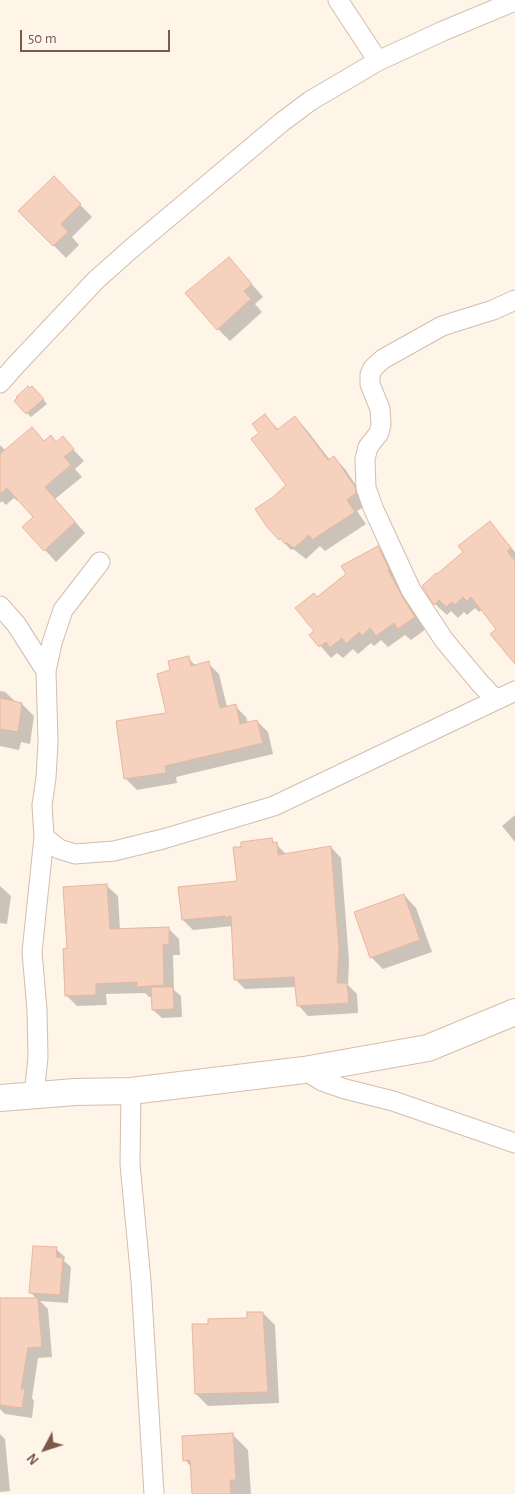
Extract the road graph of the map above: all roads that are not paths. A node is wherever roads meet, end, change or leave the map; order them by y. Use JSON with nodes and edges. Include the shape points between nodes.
{"nodes":[{"id":1,"x":338,"y":0,"type":"edge"},
{"id":2,"x":515,"y":1,"type":"edge"},
{"id":3,"x":378,"y":61,"type":"junction"},
{"id":4,"x":515,"y":300,"type":"edge"},
{"id":5,"x":0,"y":383,"type":"edge"},
{"id":6,"x":100,"y":562,"type":"dead end"},
{"id":7,"x":0,"y":606,"type":"edge"},
{"id":8,"x":46,"y":671,"type":"junction"},
{"id":9,"x":515,"y":691,"type":"edge"},
{"id":10,"x":495,"y":699,"type":"junction"},
{"id":11,"x":44,"y":837,"type":"junction"},
{"id":12,"x":515,"y":1012,"type":"edge"},
{"id":13,"x":304,"y":1070,"type":"junction"},
{"id":14,"x":131,"y":1091,"type":"junction"},
{"id":15,"x":34,"y":1095,"type":"junction"},
{"id":16,"x":0,"y":1098,"type":"edge"},
{"id":17,"x":515,"y":1143,"type":"edge"},
{"id":18,"x":154,"y":1494,"type":"edge"}],
"edges":[{"from":1,"to":3,"type":"street"},
{"from":2,"to":3,"type":"street"},
{"from":3,"to":5,"type":"street","via":[[310,101],[282,122],[132,248],[96,280]]},
{"from":4,"to":10,"type":"street","via":[[442,326],[373,368],[370,384],[380,409],[381,424],[365,459],[366,488],[411,590],[444,640]]},
{"from":6,"to":8,"type":"street","via":[[63,610]]},
{"from":7,"to":8,"type":"street","via":[[16,624]]},
{"from":8,"to":11,"type":"street","via":[[48,742],[42,805]]},
{"from":9,"to":10,"type":"street"},
{"from":10,"to":11,"type":"street","via":[[274,806],[114,850],[75,854],[59,849]]},
{"from":11,"to":15,"type":"street","via":[[32,952],[38,1057]]},
{"from":12,"to":13,"type":"main road","via":[[428,1048]]},
{"from":13,"to":14,"type":"main road"},
{"from":13,"to":17,"type":"street","via":[[345,1089],[393,1101]]},
{"from":14,"to":15,"type":"main road"},
{"from":14,"to":18,"type":"street","via":[[130,1164]]},
{"from":15,"to":16,"type":"main road"}]}
